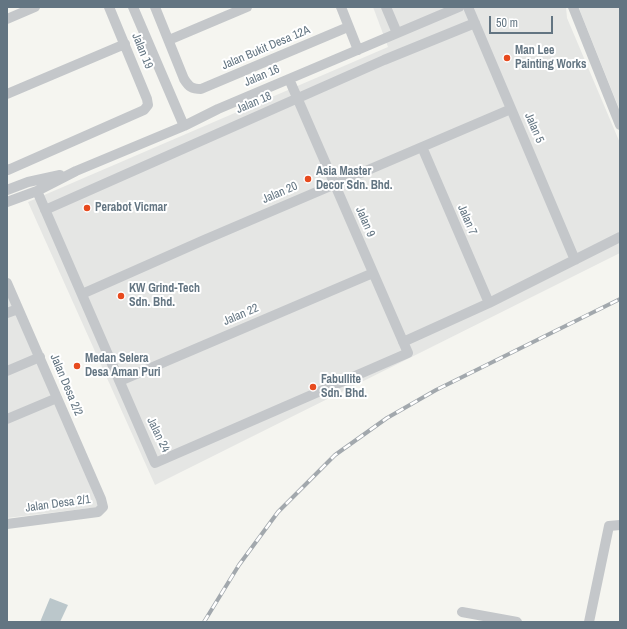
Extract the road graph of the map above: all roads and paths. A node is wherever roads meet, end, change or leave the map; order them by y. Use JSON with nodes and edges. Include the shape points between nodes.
{"nodes":[{"id":1,"x":35,"y":7,"type":"edge"},
{"id":2,"x":110,"y":7,"type":"edge"},
{"id":3,"x":133,"y":7,"type":"edge"},
{"id":4,"x":155,"y":7,"type":"edge"},
{"id":5,"x":247,"y":7,"type":"edge"},
{"id":6,"x":341,"y":7,"type":"edge"},
{"id":7,"x":386,"y":7,"type":"edge"},
{"id":8,"x":459,"y":7,"type":"edge"},
{"id":9,"x":468,"y":7,"type":"edge"},
{"id":10,"x":573,"y":7,"type":"edge"},
{"id":11,"x":7,"y":18,"type":"edge"},
{"id":12,"x":475,"y":23,"type":"junction"},
{"id":13,"x":348,"y":27,"type":"junction"},
{"id":14,"x":397,"y":33,"type":"junction"},
{"id":15,"x":169,"y":40,"type":"junction"},
{"id":16,"x":125,"y":44,"type":"junction"},
{"id":17,"x":358,"y":50,"type":"junction"},
{"id":18,"x":289,"y":79,"type":"junction"},
{"id":19,"x":7,"y":94,"type":"edge"},
{"id":20,"x":298,"y":98,"type":"junction"},
{"id":21,"x":511,"y":109,"type":"junction"},
{"id":22,"x":620,"y":125,"type":"edge"},
{"id":23,"x":184,"y":126,"type":"junction"},
{"id":24,"x":422,"y":147,"type":"junction"},
{"id":25,"x":7,"y":169,"type":"edge"},
{"id":26,"x":76,"y":171,"type":"junction"},
{"id":27,"x":335,"y":184,"type":"junction"},
{"id":28,"x":7,"y":190,"type":"edge"},
{"id":29,"x":37,"y":191,"type":"junction"},
{"id":30,"x":7,"y":202,"type":"edge"},
{"id":31,"x":45,"y":210,"type":"junction"},
{"id":32,"x":620,"y":237,"type":"edge"},
{"id":33,"x":575,"y":260,"type":"junction"},
{"id":34,"x":373,"y":273,"type":"junction"},
{"id":35,"x":7,"y":283,"type":"edge"},
{"id":36,"x":82,"y":294,"type":"junction"},
{"id":37,"x":489,"y":303,"type":"junction"},
{"id":38,"x":18,"y":309,"type":"junction"},
{"id":39,"x":7,"y":313,"type":"edge"},
{"id":40,"x":403,"y":342,"type":"junction"},
{"id":41,"x":408,"y":353,"type":"joint"},
{"id":42,"x":40,"y":357,"type":"junction"},
{"id":43,"x":7,"y":371,"type":"edge"},
{"id":44,"x":120,"y":381,"type":"junction"},
{"id":45,"x":57,"y":398,"type":"junction"},
{"id":46,"x":7,"y":419,"type":"edge"},
{"id":47,"x":101,"y":499,"type":"joint"},
{"id":48,"x":7,"y":524,"type":"edge"},
{"id":49,"x":620,"y":525,"type":"edge"},
{"id":50,"x":462,"y":612,"type":"dead end"},
{"id":51,"x":517,"y":622,"type":"edge"},
{"id":52,"x":589,"y":622,"type":"edge"}],
"edges":[{"from":1,"to":11,"type":"street"},
{"from":2,"to":16,"type":"street","name":"Jalan 19"},
{"from":3,"to":23,"type":"street"},
{"from":4,"to":15,"type":"street"},
{"from":5,"to":15,"type":"street"},
{"from":6,"to":13,"type":"street"},
{"from":7,"to":14,"type":"street"},
{"from":8,"to":14,"type":"street","name":"Jalan 16"},
{"from":9,"to":12,"type":"street","name":"Jalan 5"},
{"from":10,"to":22,"type":"street"},
{"from":12,"to":20,"type":"street","name":"Jalan 18"},
{"from":12,"to":21,"type":"street","name":"Jalan 5"},
{"from":13,"to":15,"type":"street","name":"Jalan Bukit Desa 12A","via":[[201,89],[188,86]]},
{"from":13,"to":17,"type":"street"},
{"from":14,"to":17,"type":"street","name":"Jalan 16"},
{"from":16,"to":19,"type":"street"},
{"from":16,"to":25,"type":"street","name":"Jalan 19","via":[[147,99],[148,105],[144,110]]},
{"from":17,"to":18,"type":"street","name":"Jalan 16"},
{"from":18,"to":20,"type":"street","name":"Jalan 9"},
{"from":18,"to":23,"type":"street","name":"Jalan 16"},
{"from":20,"to":27,"type":"street","name":"Jalan 9"},
{"from":20,"to":31,"type":"street","name":"Jalan 18"},
{"from":21,"to":24,"type":"street","name":"Jalan 20"},
{"from":21,"to":33,"type":"street","name":"Jalan 5"},
{"from":23,"to":26,"type":"street","name":"Jalan 16"},
{"from":24,"to":27,"type":"street","name":"Jalan 20"},
{"from":24,"to":37,"type":"street","name":"Jalan 7"},
{"from":26,"to":28,"type":"street","name":"Jalan 16","via":[[28,182]]},
{"from":26,"to":29,"type":"street","name":"Jalan 16"},
{"from":27,"to":34,"type":"street","name":"Jalan 9"},
{"from":27,"to":36,"type":"street","name":"Jalan 20"},
{"from":29,"to":30,"type":"street","name":"Jalan 16"},
{"from":29,"to":31,"type":"street","name":"Jalan 24"},
{"from":31,"to":36,"type":"street","name":"Jalan 24"},
{"from":32,"to":33,"type":"street"},
{"from":33,"to":37,"type":"street"},
{"from":34,"to":40,"type":"street","name":"Jalan 9"},
{"from":34,"to":44,"type":"street","name":"Jalan 22"},
{"from":35,"to":38,"type":"street","name":"Jalan Desa 2/2"},
{"from":36,"to":44,"type":"street","name":"Jalan 24"},
{"from":37,"to":40,"type":"street"},
{"from":38,"to":39,"type":"street"},
{"from":38,"to":42,"type":"street","name":"Jalan Desa 2/2"},
{"from":40,"to":41,"type":"street","name":"Jalan 9"},
{"from":41,"to":44,"type":"street","name":"Jalan 24","via":[[155,463]]},
{"from":42,"to":43,"type":"street"},
{"from":42,"to":45,"type":"street","name":"Jalan Desa 2/2"},
{"from":45,"to":46,"type":"street"},
{"from":45,"to":47,"type":"street","name":"Jalan Desa 2/2"},
{"from":47,"to":48,"type":"street","name":"Jalan Desa 2/1","via":[[103,507],[98,512]]},
{"from":49,"to":52,"type":"street","via":[[609,526]]},
{"from":50,"to":51,"type":"street"}]}
